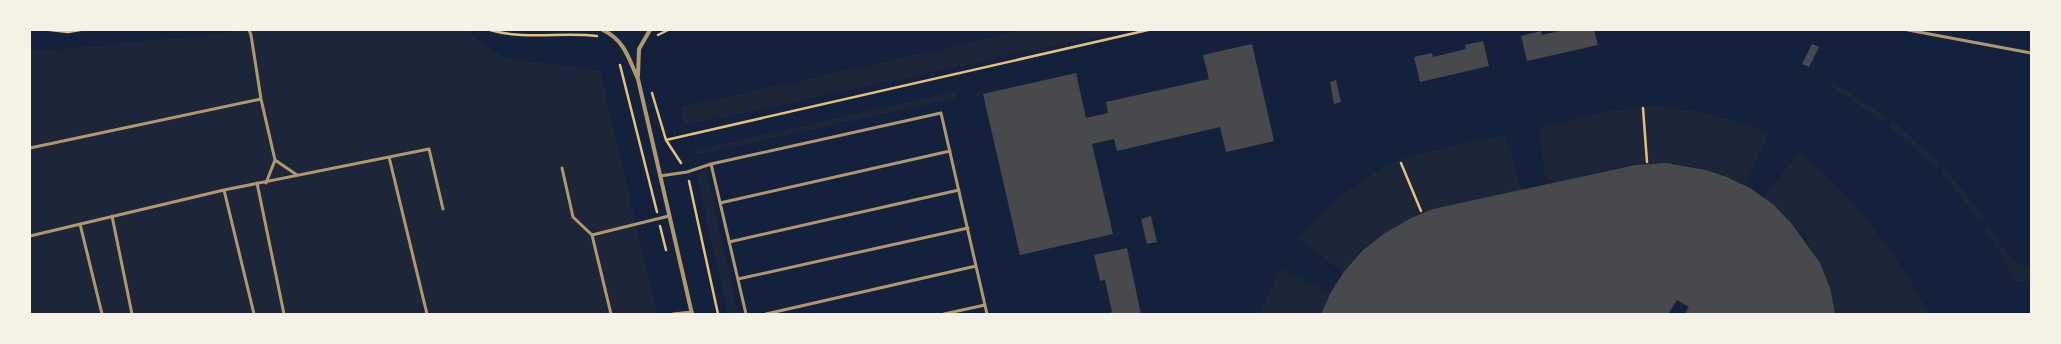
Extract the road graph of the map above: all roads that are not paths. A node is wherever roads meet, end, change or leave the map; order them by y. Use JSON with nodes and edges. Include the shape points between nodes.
{"nodes":[{"id":1,"x":249,"y":30,"type":"edge"},
{"id":2,"x":253,"y":30,"type":"edge"},
{"id":3,"x":603,"y":30,"type":"edge"},
{"id":4,"x":650,"y":30,"type":"edge"},
{"id":5,"x":1908,"y":30,"type":"edge"},
{"id":6,"x":252,"y":34,"type":"junction"},
{"id":7,"x":2031,"y":53,"type":"edge"},
{"id":8,"x":638,"y":78,"type":"junction"},
{"id":9,"x":261,"y":98,"type":"junction"},
{"id":10,"x":30,"y":148,"type":"edge"},
{"id":11,"x":950,"y":152,"type":"junction"},
{"id":12,"x":389,"y":157,"type":"junction"},
{"id":13,"x":274,"y":160,"type":"junction"},
{"id":14,"x":711,"y":164,"type":"junction"},
{"id":15,"x":562,"y":168,"type":"dead end"},
{"id":16,"x":297,"y":175,"type":"junction"},
{"id":17,"x":660,"y":176,"type":"junction"},
{"id":18,"x":266,"y":182,"type":"junction"},
{"id":19,"x":257,"y":183,"type":"junction"},
{"id":20,"x":224,"y":190,"type":"junction"},
{"id":21,"x":959,"y":190,"type":"junction"},
{"id":22,"x":720,"y":203,"type":"junction"},
{"id":23,"x":443,"y":209,"type":"dead end"},
{"id":24,"x":112,"y":216,"type":"junction"},
{"id":25,"x":669,"y":216,"type":"junction"},
{"id":26,"x":80,"y":224,"type":"junction"},
{"id":27,"x":968,"y":228,"type":"junction"},
{"id":28,"x":30,"y":236,"type":"edge"},
{"id":29,"x":592,"y":236,"type":"junction"},
{"id":30,"x":729,"y":242,"type":"junction"},
{"id":31,"x":976,"y":266,"type":"junction"},
{"id":32,"x":738,"y":279,"type":"junction"},
{"id":33,"x":985,"y":305,"type":"junction"},
{"id":34,"x":692,"y":313,"type":"edge"},
{"id":35,"x":102,"y":314,"type":"edge"},
{"id":36,"x":132,"y":314,"type":"edge"},
{"id":37,"x":254,"y":314,"type":"edge"},
{"id":38,"x":284,"y":314,"type":"edge"},
{"id":39,"x":427,"y":314,"type":"edge"},
{"id":40,"x":612,"y":314,"type":"edge"},
{"id":41,"x":673,"y":314,"type":"edge"},
{"id":42,"x":746,"y":314,"type":"edge"},
{"id":43,"x":766,"y":314,"type":"edge"},
{"id":44,"x":944,"y":314,"type":"edge"},
{"id":45,"x":987,"y":314,"type":"edge"}],
"edges":[{"from":1,"to":6,"type":"lane"},
{"from":2,"to":6,"type":"lane"},
{"from":3,"to":8,"type":"street","via":[[614,36],[624,47]]},
{"from":4,"to":8,"type":"street","via":[[638,49]]},
{"from":5,"to":7,"type":"lane"},
{"from":6,"to":9,"type":"lane"},
{"from":8,"to":17,"type":"street"},
{"from":9,"to":10,"type":"lane"},
{"from":9,"to":13,"type":"lane"},
{"from":11,"to":14,"type":"lane","via":[[941,113]]},
{"from":11,"to":21,"type":"lane"},
{"from":11,"to":22,"type":"lane"},
{"from":12,"to":16,"type":"lane"},
{"from":12,"to":23,"type":"lane","via":[[429,149]]},
{"from":12,"to":39,"type":"lane"},
{"from":13,"to":16,"type":"lane"},
{"from":13,"to":18,"type":"lane"},
{"from":14,"to":17,"type":"lane","via":[[687,172]]},
{"from":14,"to":22,"type":"lane"},
{"from":15,"to":29,"type":"lane","via":[[574,217]]},
{"from":16,"to":18,"type":"lane"},
{"from":17,"to":25,"type":"street"},
{"from":18,"to":19,"type":"lane"},
{"from":19,"to":20,"type":"lane"},
{"from":19,"to":38,"type":"lane"},
{"from":20,"to":24,"type":"lane"},
{"from":20,"to":37,"type":"lane"},
{"from":21,"to":27,"type":"lane"},
{"from":21,"to":30,"type":"lane"},
{"from":22,"to":30,"type":"lane"},
{"from":24,"to":26,"type":"lane"},
{"from":24,"to":36,"type":"lane"},
{"from":25,"to":29,"type":"lane"},
{"from":25,"to":34,"type":"street"},
{"from":26,"to":28,"type":"lane"},
{"from":26,"to":35,"type":"lane"},
{"from":27,"to":31,"type":"lane"},
{"from":27,"to":32,"type":"lane"},
{"from":29,"to":40,"type":"lane"},
{"from":30,"to":32,"type":"lane"},
{"from":31,"to":33,"type":"lane"},
{"from":31,"to":43,"type":"lane"},
{"from":32,"to":42,"type":"lane"},
{"from":33,"to":44,"type":"lane"},
{"from":33,"to":45,"type":"lane"},
{"from":34,"to":41,"type":"lane"}]}
